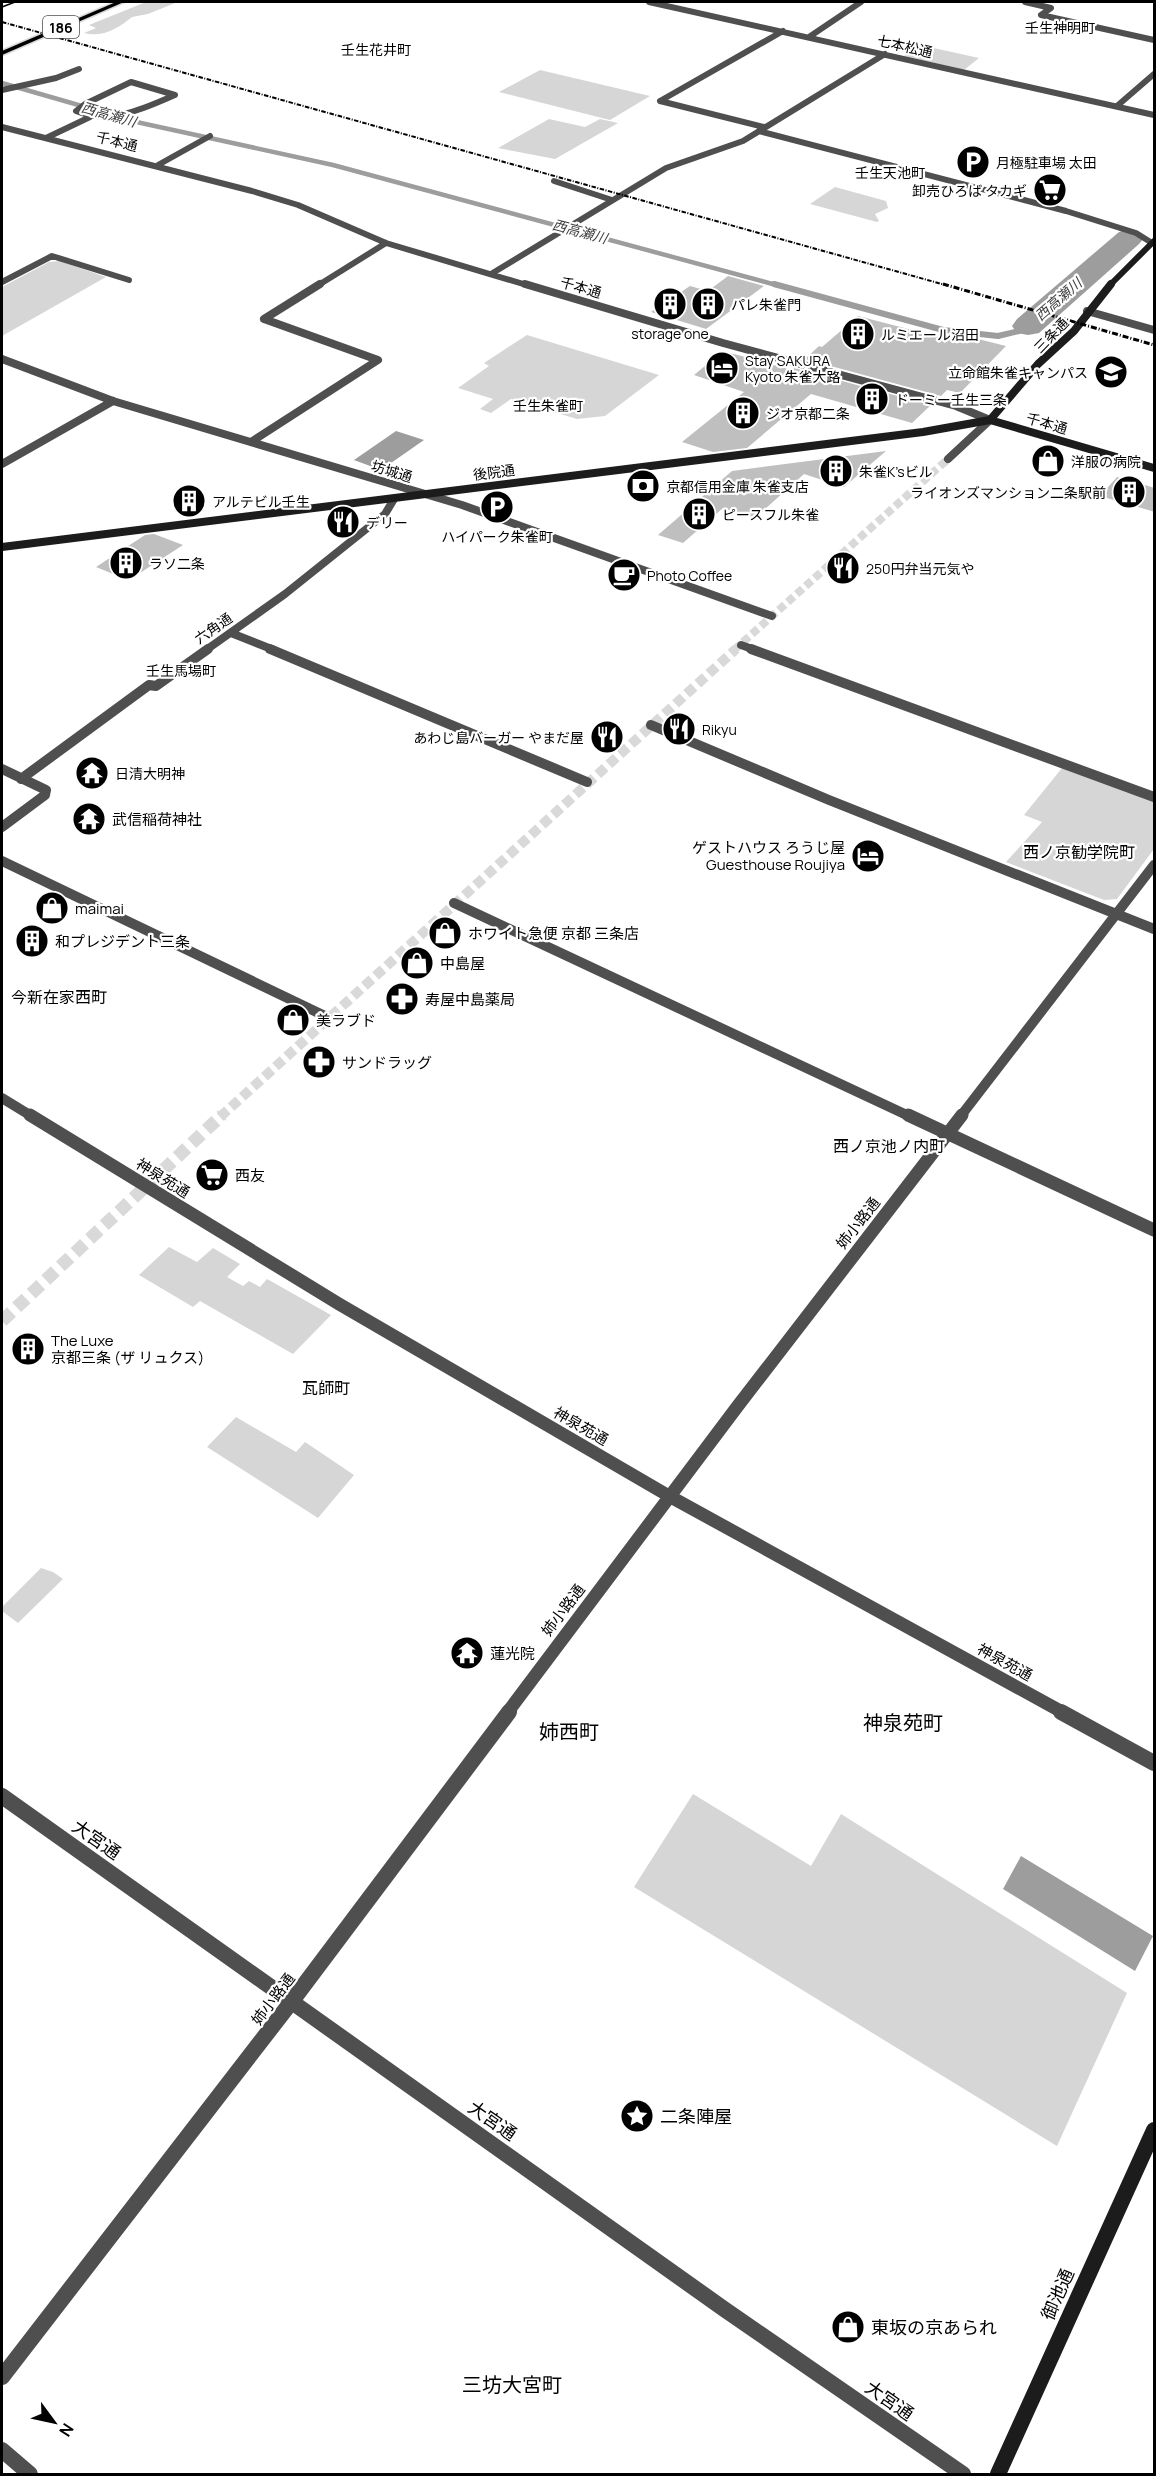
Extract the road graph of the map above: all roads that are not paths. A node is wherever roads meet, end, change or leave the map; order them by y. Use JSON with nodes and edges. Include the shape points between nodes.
{"nodes":[{"id":1,"x":121,"y":2,"type":"edge"},
{"id":2,"x":649,"y":2,"type":"edge"},
{"id":3,"x":861,"y":2,"type":"edge"},
{"id":4,"x":1024,"y":2,"type":"edge"},
{"id":5,"x":783,"y":31,"type":"junction"},
{"id":6,"x":809,"y":37,"type":"junction"},
{"id":7,"x":1155,"y":40,"type":"edge"},
{"id":8,"x":2,"y":53,"type":"edge"},
{"id":9,"x":885,"y":54,"type":"junction"},
{"id":10,"x":79,"y":69,"type":"dead end"},
{"id":11,"x":1155,"y":74,"type":"edge"},
{"id":12,"x":3,"y":89,"type":"edge"},
{"id":13,"x":1117,"y":106,"type":"junction"},
{"id":14,"x":1155,"y":115,"type":"edge"},
{"id":15,"x":90,"y":117,"type":"junction"},
{"id":16,"x":2,"y":127,"type":"edge"},
{"id":17,"x":762,"y":129,"type":"junction"},
{"id":18,"x":210,"y":136,"type":"dead end"},
{"id":19,"x":46,"y":138,"type":"junction"},
{"id":20,"x":158,"y":165,"type":"junction"},
{"id":21,"x":554,"y":181,"type":"dead end"},
{"id":22,"x":612,"y":200,"type":"junction"},
{"id":23,"x":386,"y":243,"type":"junction"},
{"id":24,"x":1154,"y":243,"type":"edge"},
{"id":25,"x":491,"y":274,"type":"junction"},
{"id":26,"x":129,"y":280,"type":"dead end"},
{"id":27,"x":2,"y":282,"type":"edge"},
{"id":28,"x":1088,"y":311,"type":"junction"},
{"id":29,"x":1155,"y":330,"type":"edge"},
{"id":30,"x":2,"y":359,"type":"edge"},
{"id":31,"x":113,"y":400,"type":"junction"},
{"id":32,"x":990,"y":420,"type":"junction"},
{"id":33,"x":251,"y":442,"type":"junction"},
{"id":34,"x":948,"y":459,"type":"tunnel mouth"},
{"id":35,"x":2,"y":464,"type":"edge"},
{"id":36,"x":1155,"y":468,"type":"edge"},
{"id":37,"x":428,"y":495,"type":"junction"},
{"id":38,"x":394,"y":500,"type":"junction"},
{"id":39,"x":2,"y":547,"type":"edge"},
{"id":40,"x":772,"y":616,"type":"dead end"},
{"id":41,"x":231,"y":633,"type":"junction"},
{"id":42,"x":741,"y":645,"type":"dead end"},
{"id":43,"x":651,"y":726,"type":"dead end"},
{"id":44,"x":2,"y":769,"type":"edge"},
{"id":45,"x":21,"y":778,"type":"junction"},
{"id":46,"x":588,"y":783,"type":"dead end"},
{"id":47,"x":1155,"y":797,"type":"edge"},
{"id":48,"x":2,"y":827,"type":"edge"},
{"id":49,"x":2,"y":861,"type":"edge"},
{"id":50,"x":1155,"y":865,"type":"edge"},
{"id":51,"x":454,"y":903,"type":"dead end"},
{"id":52,"x":1118,"y":914,"type":"junction"},
{"id":53,"x":1155,"y":929,"type":"edge"},
{"id":54,"x":327,"y":1017,"type":"dead end"},
{"id":55,"x":2,"y":1098,"type":"edge"},
{"id":56,"x":947,"y":1134,"type":"junction"},
{"id":57,"x":1155,"y":1230,"type":"edge"},
{"id":58,"x":669,"y":1496,"type":"junction"},
{"id":59,"x":1155,"y":1763,"type":"edge"},
{"id":60,"x":2,"y":1796,"type":"edge"},
{"id":61,"x":292,"y":2001,"type":"junction"},
{"id":62,"x":1155,"y":2130,"type":"edge"},
{"id":63,"x":2,"y":2377,"type":"edge"},
{"id":64,"x":2,"y":2450,"type":"edge"},
{"id":65,"x":30,"y":2475,"type":"edge"},
{"id":66,"x":963,"y":2475,"type":"edge"},
{"id":67,"x":998,"y":2475,"type":"edge"}],
"edges":[{"from":1,"to":8,"type":"main road","number":"186"},
{"from":2,"to":5,"type":"street","name":"七本松通"},
{"from":3,"to":6,"type":"street"},
{"from":4,"to":7,"type":"street","via":[[1051,8],[1041,15]]},
{"from":5,"to":6,"type":"street","name":"七本松通"},
{"from":5,"to":17,"type":"street","via":[[660,101]]},
{"from":6,"to":9,"type":"street","name":"七本松通"},
{"from":9,"to":13,"type":"street","name":"七本松通"},
{"from":9,"to":17,"type":"street"},
{"from":10,"to":12,"type":"street"},
{"from":11,"to":13,"type":"street"},
{"from":13,"to":14,"type":"street","name":"七本松通"},
{"from":15,"to":15,"type":"street","via":[[76,111],[131,82],[175,95],[140,110]]},
{"from":15,"to":19,"type":"street"},
{"from":16,"to":19,"type":"street","name":"千本通"},
{"from":17,"to":22,"type":"street","via":[[733,146],[666,168]]},
{"from":17,"to":24,"type":"street","via":[[1066,212],[1136,233]]},
{"from":18,"to":20,"type":"street"},
{"from":19,"to":20,"type":"street","name":"千本通"},
{"from":20,"to":23,"type":"street","name":"千本通","via":[[298,205]]},
{"from":21,"to":22,"type":"street"},
{"from":22,"to":25,"type":"street"},
{"from":23,"to":25,"type":"street","name":"千本通"},
{"from":23,"to":33,"type":"street","via":[[264,319],[378,360]]},
{"from":24,"to":28,"type":"street","name":"三条通","via":[[1102,292]]},
{"from":25,"to":32,"type":"street","name":"千本通","via":[[723,343],[956,406]]},
{"from":26,"to":27,"type":"street","via":[[52,256]]},
{"from":28,"to":29,"type":"street"},
{"from":28,"to":32,"type":"street","name":"三条通"},
{"from":30,"to":31,"type":"street","name":"坊城通"},
{"from":31,"to":33,"type":"street","name":"坊城通"},
{"from":31,"to":35,"type":"street"},
{"from":32,"to":34,"type":"street"},
{"from":32,"to":36,"type":"street","name":"千本通"},
{"from":32,"to":37,"type":"street","name":"後院通","via":[[923,432]]},
{"from":33,"to":37,"type":"street","name":"坊城通"},
{"from":37,"to":38,"type":"street","name":"後院通"},
{"from":37,"to":40,"type":"street","name":"坊城通"},
{"from":38,"to":39,"type":"street","name":"後院通"},
{"from":38,"to":41,"type":"street","name":"六角通","via":[[385,514]]},
{"from":41,"to":45,"type":"street","name":"六角通","via":[[156,686],[150,685]]},
{"from":41,"to":46,"type":"street"},
{"from":42,"to":47,"type":"street"},
{"from":43,"to":52,"type":"street"},
{"from":44,"to":45,"type":"street"},
{"from":45,"to":48,"type":"street","via":[[46,790],[45,795]]},
{"from":49,"to":54,"type":"street"},
{"from":50,"to":52,"type":"street","name":"姉小路通"},
{"from":51,"to":56,"type":"street"},
{"from":52,"to":53,"type":"street"},
{"from":52,"to":56,"type":"street","name":"姉小路通"},
{"from":55,"to":58,"type":"street","name":"神泉苑通","via":[[339,1304]]},
{"from":56,"to":57,"type":"street"},
{"from":56,"to":58,"type":"street","name":"姉小路通"},
{"from":58,"to":59,"type":"street","name":"神泉苑通"},
{"from":58,"to":61,"type":"street","name":"姉小路通"},
{"from":60,"to":61,"type":"street","name":"大宮通"},
{"from":61,"to":63,"type":"street","name":"姉小路通"},
{"from":61,"to":66,"type":"street","name":"大宮通"},
{"from":62,"to":67,"type":"street","name":"御池通"},
{"from":64,"to":65,"type":"street"}]}
